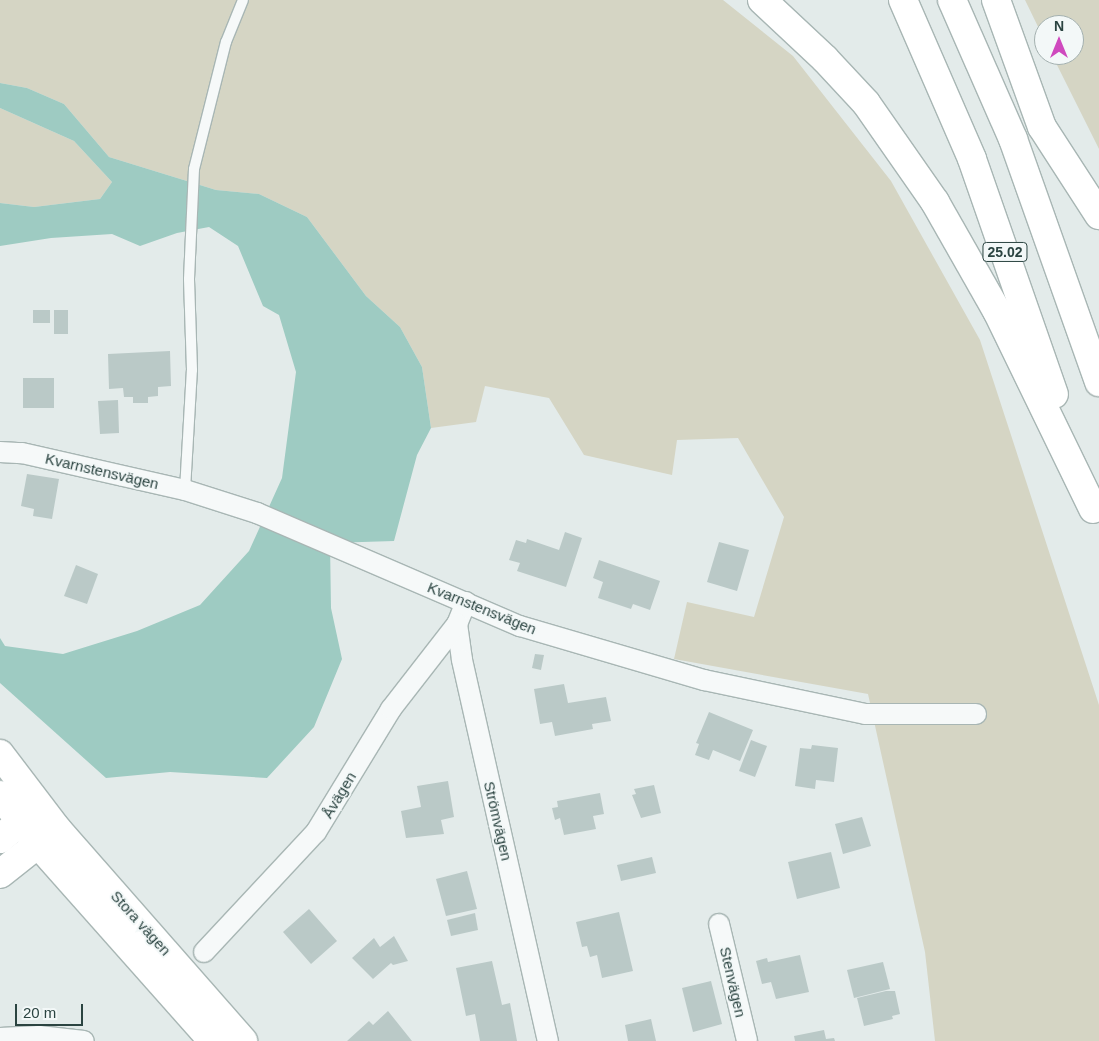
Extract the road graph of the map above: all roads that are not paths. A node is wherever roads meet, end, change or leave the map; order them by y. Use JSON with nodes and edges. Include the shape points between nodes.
{"nodes":[{"id":1,"x":243,"y":0,"type":"edge"},
{"id":2,"x":762,"y":0,"type":"edge"},
{"id":3,"x":903,"y":0,"type":"edge"},
{"id":4,"x":952,"y":0,"type":"edge"},
{"id":5,"x":996,"y":0,"type":"edge"},
{"id":6,"x":1099,"y":215,"type":"edge"},
{"id":7,"x":1099,"y":382,"type":"edge"},
{"id":8,"x":0,"y":452,"type":"edge"},
{"id":9,"x":185,"y":490,"type":"junction"},
{"id":10,"x":1096,"y":519,"type":"edge"},
{"id":11,"x":466,"y":602,"type":"junction"},
{"id":12,"x":457,"y":624,"type":"junction"},
{"id":13,"x":976,"y":714,"type":"dead end"},
{"id":14,"x":0,"y":754,"type":"edge"},
{"id":15,"x":0,"y":795,"type":"edge"},
{"id":16,"x":30,"y":813,"type":"junction"},
{"id":17,"x":48,"y":836,"type":"junction"},
{"id":18,"x":0,"y":839,"type":"edge"},
{"id":19,"x":0,"y":874,"type":"edge"},
{"id":20,"x":719,"y":924,"type":"dead end"},
{"id":21,"x":204,"y":952,"type":"dead end"},
{"id":22,"x":2,"y":1039,"type":"edge"},
{"id":23,"x":84,"y":1041,"type":"edge"},
{"id":24,"x":212,"y":1041,"type":"edge"},
{"id":25,"x":243,"y":1041,"type":"edge"},
{"id":26,"x":548,"y":1041,"type":"edge"},
{"id":27,"x":747,"y":1041,"type":"edge"}],
"edges":[{"from":1,"to":9,"type":"lane","via":[[226,42],[194,169],[189,279],[192,370]]},
{"from":2,"to":10,"type":"main road","via":[[866,103],[935,202],[997,311]]},
{"from":3,"to":10,"type":"main road","number":"25.02","via":[[972,159]]},
{"from":4,"to":7,"type":"main road","number":"25.02","via":[[1033,193]]},
{"from":5,"to":6,"type":"main road","via":[[1042,127]]},
{"from":8,"to":9,"type":"street","name":"Kvarnstensvägen","via":[[22,453]]},
{"from":9,"to":11,"type":"street","name":"Kvarnstensvägen","via":[[257,513]]},
{"from":11,"to":12,"type":"street"},
{"from":11,"to":13,"type":"street","name":"Kvarnstensvägen","via":[[520,626],[704,680],[865,714]]},
{"from":12,"to":21,"type":"street","name":"Åvägen","via":[[391,709],[316,832]]},
{"from":12,"to":26,"type":"street","name":"Strömvägen","via":[[462,660]]},
{"from":14,"to":16,"type":"main road"},
{"from":15,"to":16,"type":"main road"},
{"from":16,"to":17,"type":"main road","name":"Stora vägen"},
{"from":16,"to":18,"type":"main road"},
{"from":17,"to":19,"type":"main road"},
{"from":17,"to":24,"type":"main road","name":"Stora vägen"},
{"from":17,"to":25,"type":"main road","name":"Stora vägen"},
{"from":20,"to":27,"type":"street","name":"Stenvägen"},
{"from":22,"to":23,"type":"street","via":[[39,1036]]}]}
